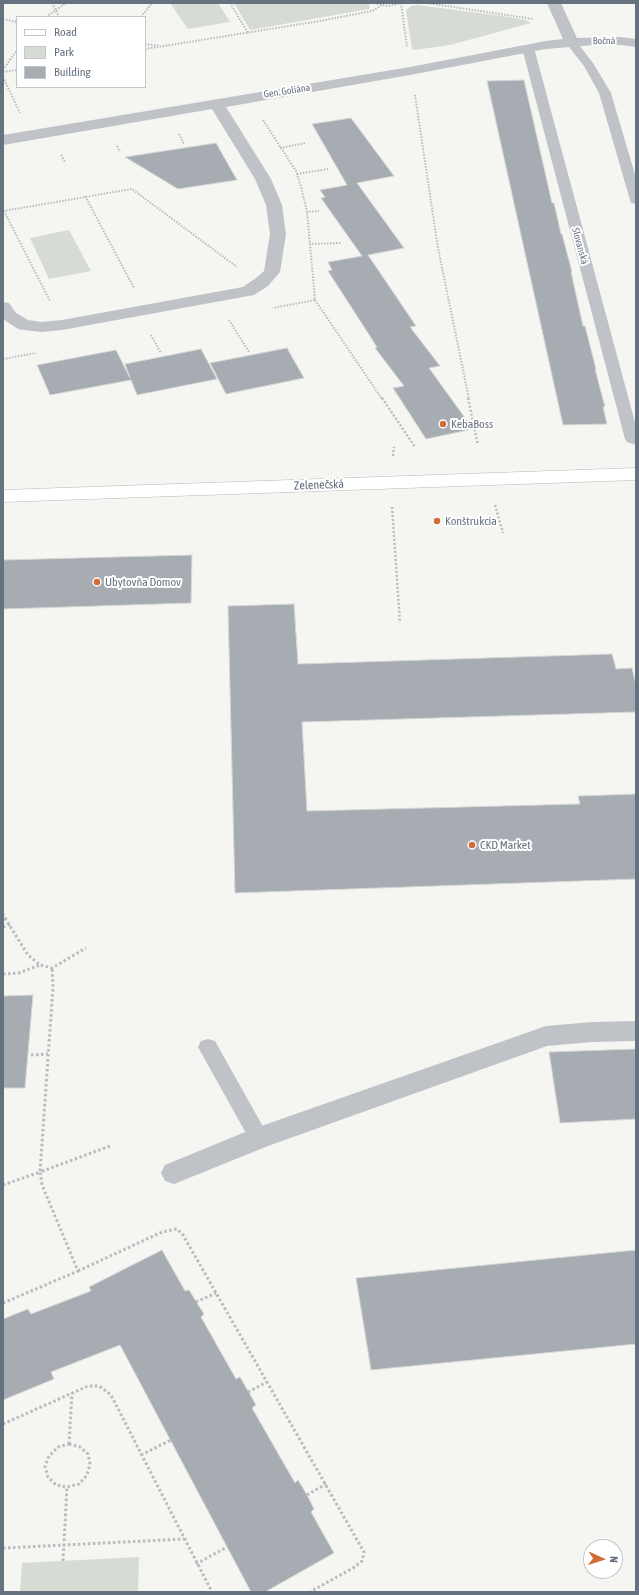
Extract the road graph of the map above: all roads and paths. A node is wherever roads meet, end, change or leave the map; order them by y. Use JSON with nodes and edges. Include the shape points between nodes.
{"nodes":[{"id":1,"x":52,"y":3,"type":"edge"},
{"id":2,"x":66,"y":3,"type":"edge"},
{"id":3,"x":152,"y":3,"type":"edge"},
{"id":4,"x":230,"y":3,"type":"edge"},
{"id":5,"x":374,"y":3,"type":"edge"},
{"id":6,"x":401,"y":3,"type":"edge"},
{"id":7,"x":427,"y":3,"type":"edge"},
{"id":8,"x":554,"y":3,"type":"edge"},
{"id":9,"x":382,"y":5,"type":"junction"},
{"id":10,"x":55,"y":9,"type":"junction"},
{"id":11,"x":47,"y":16,"type":"edge"},
{"id":12,"x":58,"y":16,"type":"edge"},
{"id":13,"x":142,"y":16,"type":"edge"},
{"id":14,"x":3,"y":19,"type":"edge"},
{"id":15,"x":535,"y":20,"type":"dead end"},
{"id":16,"x":16,"y":22,"type":"edge"},
{"id":17,"x":248,"y":33,"type":"junction"},
{"id":18,"x":572,"y":43,"type":"junction"},
{"id":19,"x":636,"y":43,"type":"edge"},
{"id":20,"x":146,"y":44,"type":"edge"},
{"id":21,"x":162,"y":46,"type":"junction"},
{"id":22,"x":528,"y":48,"type":"junction"},
{"id":23,"x":146,"y":49,"type":"edge"},
{"id":24,"x":16,"y":52,"type":"edge"},
{"id":25,"x":16,"y":70,"type":"edge"},
{"id":26,"x":3,"y":71,"type":"edge"},
{"id":27,"x":410,"y":71,"type":"junction"},
{"id":28,"x":3,"y":77,"type":"edge"},
{"id":29,"x":3,"y":87,"type":"edge"},
{"id":30,"x":8,"y":87,"type":"junction"},
{"id":31,"x":216,"y":103,"type":"junction"},
{"id":32,"x":177,"y":130,"type":"dead end"},
{"id":33,"x":31,"y":135,"type":"junction"},
{"id":34,"x":3,"y":140,"type":"edge"},
{"id":35,"x":306,"y":143,"type":"dead end"},
{"id":36,"x":184,"y":144,"type":"dead end"},
{"id":37,"x":280,"y":148,"type":"dead end"},
{"id":38,"x":328,"y":168,"type":"dead end"},
{"id":39,"x":297,"y":174,"type":"dead end"},
{"id":40,"x":85,"y":196,"type":"junction"},
{"id":41,"x":636,"y":200,"type":"edge"},
{"id":42,"x":4,"y":211,"type":"edge"},
{"id":43,"x":319,"y":211,"type":"dead end"},
{"id":44,"x":306,"y":212,"type":"dead end"},
{"id":45,"x":341,"y":243,"type":"dead end"},
{"id":46,"x":309,"y":244,"type":"dead end"},
{"id":47,"x":260,"y":284,"type":"junction"},
{"id":48,"x":315,"y":300,"type":"dead end"},
{"id":49,"x":3,"y":307,"type":"edge"},
{"id":50,"x":145,"y":310,"type":"junction"},
{"id":51,"x":227,"y":317,"type":"dead end"},
{"id":52,"x":62,"y":325,"type":"junction"},
{"id":53,"x":149,"y":332,"type":"dead end"},
{"id":54,"x":249,"y":352,"type":"dead end"},
{"id":55,"x":161,"y":353,"type":"dead end"},
{"id":56,"x":636,"y":441,"type":"edge"},
{"id":57,"x":478,"y":445,"type":"dead end"},
{"id":58,"x":394,"y":447,"type":"dead end"},
{"id":59,"x":415,"y":447,"type":"dead end"},
{"id":60,"x":636,"y":474,"type":"edge"},
{"id":61,"x":393,"y":482,"type":"junction"},
{"id":62,"x":3,"y":496,"type":"edge"},
{"id":63,"x":495,"y":505,"type":"dead end"},
{"id":64,"x":503,"y":533,"type":"dead end"},
{"id":65,"x":400,"y":623,"type":"dead end"},
{"id":66,"x":3,"y":914,"type":"edge"},
{"id":67,"x":10,"y":924,"type":"junction"},
{"id":68,"x":3,"y":927,"type":"edge"},
{"id":69,"x":86,"y":948,"type":"dead end"},
{"id":70,"x":40,"y":965,"type":"junction"},
{"id":71,"x":52,"y":968,"type":"junction"},
{"id":72,"x":3,"y":974,"type":"edge"},
{"id":73,"x":636,"y":1031,"type":"edge"},
{"id":74,"x":208,"y":1047,"type":"dead end"},
{"id":75,"x":48,"y":1054,"type":"junction"},
{"id":76,"x":31,"y":1055,"type":"dead end"},
{"id":77,"x":259,"y":1138,"type":"junction"},
{"id":78,"x":110,"y":1146,"type":"dead end"},
{"id":79,"x":40,"y":1172,"type":"junction"},
{"id":80,"x":174,"y":1174,"type":"dead end"},
{"id":81,"x":3,"y":1185,"type":"edge"},
{"id":82,"x":78,"y":1271,"type":"junction"},
{"id":83,"x":216,"y":1293,"type":"junction"},
{"id":84,"x":196,"y":1302,"type":"dead end"},
{"id":85,"x":3,"y":1303,"type":"edge"},
{"id":86,"x":267,"y":1382,"type":"junction"},
{"id":87,"x":248,"y":1392,"type":"dead end"},
{"id":88,"x":72,"y":1393,"type":"junction"},
{"id":89,"x":3,"y":1424,"type":"edge"},
{"id":90,"x":171,"y":1440,"type":"dead end"},
{"id":91,"x":69,"y":1444,"type":"junction"},
{"id":92,"x":141,"y":1455,"type":"junction"},
{"id":93,"x":326,"y":1484,"type":"junction"},
{"id":94,"x":67,"y":1487,"type":"junction"},
{"id":95,"x":307,"y":1495,"type":"dead end"},
{"id":96,"x":184,"y":1540,"type":"junction"},
{"id":97,"x":63,"y":1545,"type":"junction"},
{"id":98,"x":227,"y":1547,"type":"dead end"},
{"id":99,"x":3,"y":1548,"type":"edge"},
{"id":100,"x":63,"y":1561,"type":"dead end"},
{"id":101,"x":196,"y":1564,"type":"junction"},
{"id":102,"x":212,"y":1592,"type":"edge"},
{"id":103,"x":310,"y":1592,"type":"edge"}],
"edges":[{"from":1,"to":10,"type":"path"},
{"from":2,"to":10,"type":"path"},
{"from":3,"to":13,"type":"path"},
{"from":4,"to":17,"type":"path"},
{"from":5,"to":9,"type":"path"},
{"from":6,"to":9,"type":"path"},
{"from":6,"to":27,"type":"path"},
{"from":7,"to":15,"type":"path"},
{"from":8,"to":18,"type":"street"},
{"from":9,"to":17,"type":"path","via":[[372,11]]},
{"from":10,"to":11,"type":"path"},
{"from":10,"to":12,"type":"path"},
{"from":14,"to":16,"type":"path"},
{"from":17,"to":21,"type":"path"},
{"from":18,"to":19,"type":"street","name":"Bočná"},
{"from":18,"to":22,"type":"street","name":"Gen. Goliána"},
{"from":18,"to":41,"type":"lane","via":[[589,65],[605,93]]},
{"from":20,"to":21,"type":"path"},
{"from":21,"to":23,"type":"path"},
{"from":22,"to":27,"type":"street","name":"Gen. Goliána"},
{"from":22,"to":56,"type":"lane","name":"Slovanská","via":[[632,439]]},
{"from":24,"to":26,"type":"path"},
{"from":25,"to":26,"type":"path"},
{"from":27,"to":31,"type":"street","name":"Gen. Goliána"},
{"from":27,"to":57,"type":"path","via":[[438,248]]},
{"from":28,"to":30,"type":"path"},
{"from":29,"to":30,"type":"path"},
{"from":30,"to":33,"type":"path"},
{"from":31,"to":33,"type":"street","name":"Gen. Goliána"},
{"from":31,"to":47,"type":"street","via":[[263,179],[274,205],[278,234],[275,260],[272,272]]},
{"from":32,"to":36,"type":"path"},
{"from":33,"to":34,"type":"street","name":"Gen. Goliána"},
{"from":35,"to":37,"type":"path"},
{"from":38,"to":39,"type":"path"},
{"from":40,"to":42,"type":"path"},
{"from":40,"to":47,"type":"path","via":[[132,189]]},
{"from":40,"to":50,"type":"path"},
{"from":42,"to":52,"type":"path"},
{"from":43,"to":44,"type":"path"},
{"from":45,"to":46,"type":"path"},
{"from":47,"to":50,"type":"street","via":[[248,291]]},
{"from":48,"to":59,"type":"path"},
{"from":49,"to":52,"type":"street","via":[[10,316],[24,325]]},
{"from":50,"to":52,"type":"street"},
{"from":51,"to":54,"type":"path"},
{"from":53,"to":55,"type":"path"},
{"from":58,"to":61,"type":"path"},
{"from":60,"to":61,"type":"street","name":"Zelenečská"},
{"from":61,"to":62,"type":"street","name":"Zelenečská"},
{"from":61,"to":65,"type":"path","via":[[393,536]]},
{"from":63,"to":64,"type":"path"},
{"from":66,"to":67,"type":"path"},
{"from":67,"to":68,"type":"path"},
{"from":67,"to":70,"type":"path","via":[[28,955]]},
{"from":69,"to":71,"type":"path"},
{"from":70,"to":71,"type":"path"},
{"from":70,"to":72,"type":"path","via":[[19,973]]},
{"from":71,"to":75,"type":"path"},
{"from":73,"to":77,"type":"street","via":[[546,1036]]},
{"from":74,"to":77,"type":"lane"},
{"from":75,"to":76,"type":"path"},
{"from":75,"to":79,"type":"path"},
{"from":77,"to":80,"type":"street"},
{"from":78,"to":79,"type":"path"},
{"from":79,"to":81,"type":"path"},
{"from":79,"to":82,"type":"path","via":[[42,1184]]},
{"from":82,"to":83,"type":"path","via":[[162,1232],[177,1229],[183,1235]]},
{"from":82,"to":85,"type":"path"},
{"from":83,"to":84,"type":"path"},
{"from":83,"to":86,"type":"path"},
{"from":86,"to":87,"type":"path"},
{"from":86,"to":93,"type":"path"},
{"from":88,"to":89,"type":"path"},
{"from":88,"to":91,"type":"path"},
{"from":88,"to":92,"type":"path","via":[[88,1386],[99,1386],[111,1395]]},
{"from":90,"to":92,"type":"path"},
{"from":91,"to":94,"type":"path","via":[[80,1447],[88,1454],[90,1464],[87,1476],[78,1484]]},
{"from":91,"to":94,"type":"path","via":[[58,1447],[45,1466],[48,1477],[56,1485]]},
{"from":92,"to":96,"type":"path"},
{"from":93,"to":95,"type":"path"},
{"from":93,"to":103,"type":"path","via":[[364,1552],[362,1560],[353,1568]]},
{"from":94,"to":97,"type":"path"},
{"from":96,"to":97,"type":"path"},
{"from":96,"to":101,"type":"path"},
{"from":97,"to":99,"type":"path"},
{"from":97,"to":100,"type":"path"},
{"from":98,"to":101,"type":"path"},
{"from":101,"to":102,"type":"path"}]}
